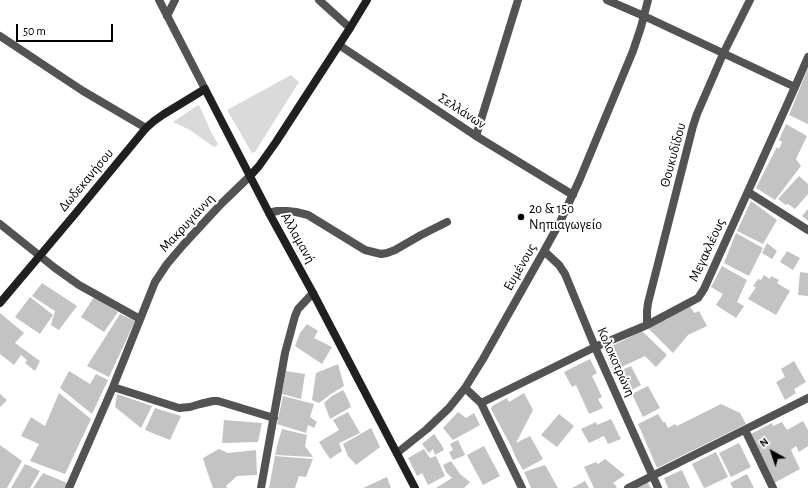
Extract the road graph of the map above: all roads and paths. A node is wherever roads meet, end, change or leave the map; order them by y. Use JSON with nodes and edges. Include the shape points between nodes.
{"nodes":[{"id":1,"x":159,"y":0,"type":"edge"},
{"id":2,"x":175,"y":0,"type":"edge"},
{"id":3,"x":319,"y":0,"type":"edge"},
{"id":4,"x":367,"y":0,"type":"edge"},
{"id":5,"x":518,"y":0,"type":"edge"},
{"id":6,"x":607,"y":0,"type":"edge"},
{"id":7,"x":648,"y":0,"type":"edge"},
{"id":8,"x":750,"y":0,"type":"edge"},
{"id":9,"x":167,"y":16,"type":"junction"},
{"id":10,"x":644,"y":16,"type":"junction"},
{"id":11,"x":350,"y":28,"type":"junction"},
{"id":12,"x":0,"y":36,"type":"edge"},
{"id":13,"x":339,"y":45,"type":"junction"},
{"id":14,"x":723,"y":54,"type":"junction"},
{"id":15,"x":808,"y":57,"type":"edge"},
{"id":16,"x":795,"y":87,"type":"junction"},
{"id":17,"x":205,"y":89,"type":"junction"},
{"id":18,"x":146,"y":128,"type":"junction"},
{"id":19,"x":476,"y":136,"type":"junction"},
{"id":20,"x":250,"y":176,"type":"junction"},
{"id":21,"x":748,"y":192,"type":"junction"},
{"id":22,"x":573,"y":196,"type":"junction"},
{"id":23,"x":269,"y":213,"type":"junction"},
{"id":24,"x":447,"y":222,"type":"dead end"},
{"id":25,"x":0,"y":224,"type":"edge"},
{"id":26,"x":808,"y":230,"type":"edge"},
{"id":27,"x":544,"y":251,"type":"junction"},
{"id":28,"x":40,"y":256,"type":"junction"},
{"id":29,"x":313,"y":293,"type":"junction"},
{"id":30,"x":0,"y":303,"type":"edge"},
{"id":31,"x":140,"y":320,"type":"junction"},
{"id":32,"x":647,"y":324,"type":"junction"},
{"id":33,"x":595,"y":347,"type":"junction"},
{"id":34,"x":113,"y":387,"type":"junction"},
{"id":35,"x":465,"y":388,"type":"junction"},
{"id":36,"x":808,"y":398,"type":"edge"},
{"id":37,"x":481,"y":403,"type":"junction"},
{"id":38,"x":274,"y":418,"type":"junction"},
{"id":39,"x":745,"y":430,"type":"junction"},
{"id":40,"x":397,"y":453,"type":"junction"},
{"id":41,"x":653,"y":476,"type":"junction"},
{"id":42,"x":69,"y":488,"type":"edge"},
{"id":43,"x":261,"y":488,"type":"edge"},
{"id":44,"x":415,"y":488,"type":"edge"},
{"id":45,"x":522,"y":488,"type":"edge"},
{"id":46,"x":628,"y":488,"type":"edge"},
{"id":47,"x":658,"y":488,"type":"edge"},
{"id":48,"x":773,"y":488,"type":"edge"}],
"edges":[{"from":1,"to":9,"type":"street","name":"Αλλαμανή"},
{"from":2,"to":9,"type":"street"},
{"from":3,"to":11,"type":"street"},
{"from":4,"to":11,"type":"street","name":"Μακρυγιάννη"},
{"from":5,"to":19,"type":"street"},
{"from":6,"to":10,"type":"street"},
{"from":7,"to":10,"type":"street","name":"Ευμένους"},
{"from":8,"to":14,"type":"street","name":"Θουκυδίδου"},
{"from":9,"to":17,"type":"street","name":"Αλλαμανή"},
{"from":10,"to":14,"type":"street"},
{"from":10,"to":22,"type":"street","name":"Ευμένους","via":[[638,39]]},
{"from":11,"to":13,"type":"street","name":"Μακρυγιάννη"},
{"from":12,"to":18,"type":"street","via":[[83,91]]},
{"from":13,"to":19,"type":"street","name":"Σελλάνων"},
{"from":13,"to":20,"type":"street","name":"Μακρυγιάννη","via":[[276,142]]},
{"from":14,"to":16,"type":"street"},
{"from":14,"to":32,"type":"street","name":"Θουκυδίδου","via":[[693,126],[648,303]]},
{"from":15,"to":16,"type":"street","name":"Μεγακλέους"},
{"from":16,"to":21,"type":"street","name":"Μεγακλέους"},
{"from":17,"to":18,"type":"street","name":"Δωδεκανήσου","via":[[159,117]]},
{"from":17,"to":20,"type":"street","name":"Αλλαμανή"},
{"from":18,"to":28,"type":"street","name":"Δωδεκανήσου"},
{"from":19,"to":22,"type":"street","name":"Σελλάνων"},
{"from":20,"to":23,"type":"street","name":"Αλλαμανή"},
{"from":20,"to":31,"type":"street","name":"Μακρυγιάννη","via":[[167,264],[154,286]]},
{"from":21,"to":26,"type":"street"},
{"from":21,"to":32,"type":"street","name":"Μεγακλέους","via":[[699,297]]},
{"from":22,"to":27,"type":"street","name":"Ευμένους"},
{"from":23,"to":24,"type":"street","via":[[287,211],[308,215],[365,250],[381,254],[395,250]]},
{"from":23,"to":29,"type":"street","name":"Αλλαμανή"},
{"from":25,"to":28,"type":"street"},
{"from":27,"to":33,"type":"street","name":"Κολοκοτρώνη","via":[[565,274]]},
{"from":27,"to":35,"type":"street","name":"Ευμένους"},
{"from":28,"to":30,"type":"street","name":"Δωδεκανήσου"},
{"from":28,"to":31,"type":"street","via":[[79,285]]},
{"from":29,"to":38,"type":"street","via":[[295,316],[285,353]]},
{"from":29,"to":40,"type":"street","name":"Αλλαμανή"},
{"from":31,"to":34,"type":"street","name":"Μακρυγιάννη"},
{"from":32,"to":33,"type":"street","name":"Μεγακλέους"},
{"from":33,"to":37,"type":"street","name":"Μεγακλέους"},
{"from":33,"to":41,"type":"street","name":"Κολοκοτρώνη"},
{"from":34,"to":38,"type":"street","via":[[179,408],[218,401]]},
{"from":34,"to":42,"type":"street","name":"Μακρυγιάννη"},
{"from":35,"to":37,"type":"street"},
{"from":35,"to":40,"type":"street","name":"Ευμένους","via":[[439,418]]},
{"from":36,"to":39,"type":"street"},
{"from":37,"to":45,"type":"street"},
{"from":38,"to":43,"type":"street"},
{"from":39,"to":41,"type":"street"},
{"from":39,"to":48,"type":"street"},
{"from":40,"to":44,"type":"street","name":"Αλλαμανή"},
{"from":41,"to":46,"type":"street"},
{"from":41,"to":47,"type":"street","name":"Κολοκοτρώνη"}]}
